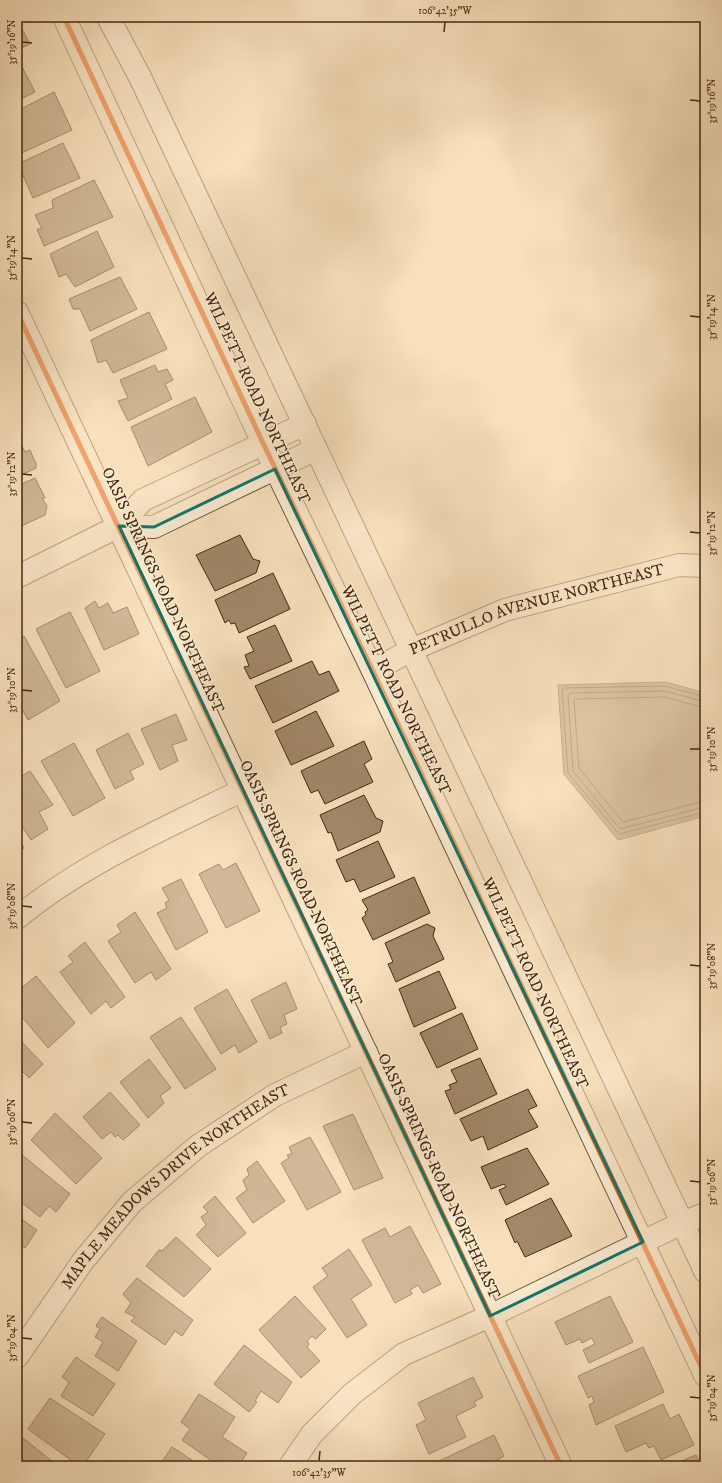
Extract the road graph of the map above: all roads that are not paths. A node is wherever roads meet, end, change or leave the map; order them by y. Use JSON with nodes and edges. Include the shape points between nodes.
{"nodes":[{"id":1,"x":64,"y":17,"type":"edge"},
{"id":2,"x":108,"y":17,"type":"edge"},
{"id":3,"x":17,"y":312,"type":"edge"},
{"id":4,"x":304,"y":424,"type":"junction"},
{"id":5,"x":263,"y":443,"type":"junction"},
{"id":6,"x":316,"y":449,"type":"junction"},
{"id":7,"x":275,"y":469,"type":"junction"},
{"id":8,"x":119,"y":526,"type":"junction"},
{"id":9,"x":705,"y":566,"type":"edge"},
{"id":10,"x":17,"y":577,"type":"edge"},
{"id":11,"x":411,"y":650,"type":"junction"},
{"id":12,"x":374,"y":671,"type":"junction"},
{"id":13,"x":243,"y":790,"type":"junction"},
{"id":14,"x":17,"y":918,"type":"edge"},
{"id":15,"x":366,"y":1052,"type":"junction"},
{"id":16,"x":705,"y":1214,"type":"edge"},
{"id":17,"x":682,"y":1223,"type":"junction"},
{"id":18,"x":643,"y":1242,"type":"junction"},
{"id":19,"x":705,"y":1271,"type":"edge"},
{"id":20,"x":490,"y":1316,"type":"junction"},
{"id":21,"x":17,"y":1357,"type":"edge"},
{"id":22,"x":705,"y":1375,"type":"edge"},
{"id":23,"x":290,"y":1466,"type":"edge"},
{"id":24,"x":561,"y":1466,"type":"edge"}],
"edges":[{"from":1,"to":5,"type":"street","name":"WILPETT ROAD NORTHEAST"},
{"from":2,"to":4,"type":"street","name":"WILPETT ROAD NORTHEAST","via":[[140,77]]},
{"from":3,"to":8,"type":"street","name":"OASIS SPRINGS ROAD NORTHEAST"},
{"from":4,"to":5,"type":"street"},
{"from":4,"to":6,"type":"street","name":"WILPETT ROAD NORTHEAST"},
{"from":5,"to":7,"type":"street","name":"WILPETT ROAD NORTHEAST"},
{"from":5,"to":8,"type":"street","via":[[143,500]]},
{"from":6,"to":7,"type":"street"},
{"from":6,"to":11,"type":"street","name":"WILPETT ROAD NORTHEAST"},
{"from":7,"to":8,"type":"street","via":[[154,527]]},
{"from":7,"to":12,"type":"street","name":"WILPETT ROAD NORTHEAST"},
{"from":8,"to":10,"type":"street"},
{"from":8,"to":13,"type":"street","name":"OASIS SPRINGS ROAD NORTHEAST"},
{"from":9,"to":11,"type":"street","name":"PETRULLO AVENUE NORTHEAST","via":[[679,565],[505,610]]},
{"from":11,"to":12,"type":"street","name":"PETRULLO AVENUE NORTHEAST"},
{"from":11,"to":17,"type":"street","name":"WILPETT ROAD NORTHEAST"},
{"from":12,"to":18,"type":"street","name":"WILPETT ROAD NORTHEAST"},
{"from":13,"to":14,"type":"street","via":[[126,846],[39,901]]},
{"from":13,"to":15,"type":"street","name":"OASIS SPRINGS ROAD NORTHEAST"},
{"from":15,"to":20,"type":"street","name":"OASIS SPRINGS ROAD NORTHEAST"},
{"from":15,"to":21,"type":"street","name":"MAPLE MEADOWS DRIVE NORTHEAST","via":[[275,1095],[198,1146],[132,1202],[83,1261]]},
{"from":16,"to":17,"type":"street"},
{"from":17,"to":18,"type":"street"},
{"from":17,"to":19,"type":"street","name":"WILPETT ROAD NORTHEAST"},
{"from":18,"to":20,"type":"street"},
{"from":18,"to":22,"type":"street","name":"WILPETT ROAD NORTHEAST"},
{"from":20,"to":23,"type":"street","via":[[404,1354],[352,1394],[312,1434]]},
{"from":20,"to":24,"type":"street","name":"OASIS SPRINGS ROAD NORTHEAST"}]}
